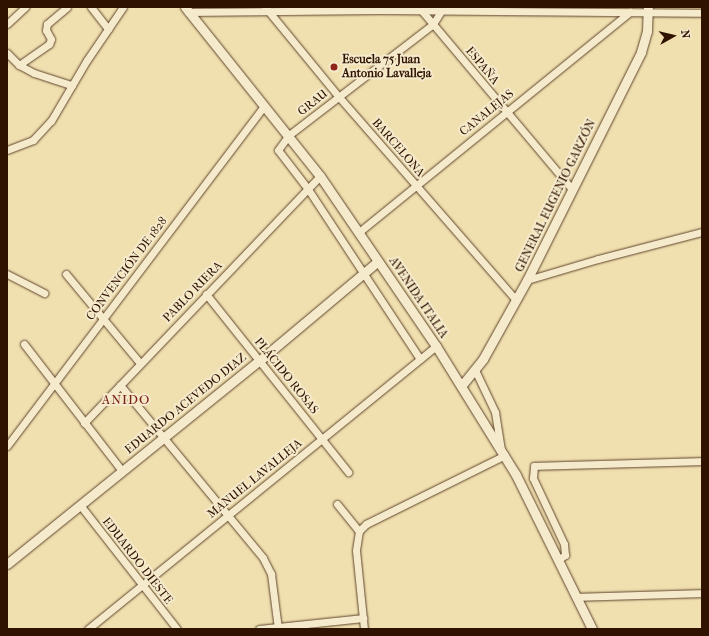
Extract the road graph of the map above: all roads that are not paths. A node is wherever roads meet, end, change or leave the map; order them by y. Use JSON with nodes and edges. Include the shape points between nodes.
{"nodes":[{"id":1,"x":25,"y":7,"type":"edge"},
{"id":2,"x":67,"y":7,"type":"edge"},
{"id":3,"x":91,"y":7,"type":"edge"},
{"id":4,"x":123,"y":7,"type":"edge"},
{"id":5,"x":381,"y":8,"type":"edge"},
{"id":6,"x":265,"y":9,"type":"edge"},
{"id":7,"x":499,"y":9,"type":"edge"},
{"id":8,"x":186,"y":10,"type":"edge"},
{"id":9,"x":648,"y":10,"type":"edge"},
{"id":10,"x":422,"y":11,"type":"junction"},
{"id":11,"x":441,"y":11,"type":"junction"},
{"id":12,"x":630,"y":12,"type":"junction"},
{"id":13,"x":702,"y":13,"type":"edge"},
{"id":14,"x":7,"y":24,"type":"edge"},
{"id":15,"x":433,"y":24,"type":"junction"},
{"id":16,"x":108,"y":29,"type":"junction"},
{"id":17,"x":7,"y":53,"type":"edge"},
{"id":18,"x":19,"y":65,"type":"junction"},
{"id":19,"x":72,"y":85,"type":"junction"},
{"id":20,"x":339,"y":97,"type":"junction"},
{"id":21,"x":264,"y":106,"type":"junction"},
{"id":22,"x":506,"y":111,"type":"junction"},
{"id":23,"x":289,"y":135,"type":"junction"},
{"id":24,"x":7,"y":150,"type":"edge"},
{"id":25,"x":320,"y":176,"type":"junction"},
{"id":26,"x":416,"y":186,"type":"junction"},
{"id":27,"x":308,"y":188,"type":"junction"},
{"id":28,"x":572,"y":189,"type":"junction"},
{"id":29,"x":359,"y":232,"type":"junction"},
{"id":30,"x":702,"y":232,"type":"edge"},
{"id":31,"x":378,"y":261,"type":"junction"},
{"id":32,"x":363,"y":273,"type":"junction"},
{"id":33,"x":7,"y":274,"type":"edge"},
{"id":34,"x":66,"y":274,"type":"dead end"},
{"id":35,"x":527,"y":280,"type":"junction"},
{"id":36,"x":44,"y":293,"type":"dead end"},
{"id":37,"x":206,"y":294,"type":"junction"},
{"id":38,"x":516,"y":300,"type":"junction"},
{"id":39,"x":103,"y":318,"type":"junction"},
{"id":40,"x":24,"y":344,"type":"dead end"},
{"id":41,"x":436,"y":346,"type":"junction"},
{"id":42,"x":420,"y":359,"type":"junction"},
{"id":43,"x":259,"y":361,"type":"junction"},
{"id":44,"x":140,"y":363,"type":"junction"},
{"id":45,"x":475,"y":370,"type":"junction"},
{"id":46,"x":53,"y":384,"type":"junction"},
{"id":47,"x":120,"y":385,"type":"junction"},
{"id":48,"x":462,"y":386,"type":"junction"},
{"id":49,"x":84,"y":422,"type":"junction"},
{"id":50,"x":165,"y":437,"type":"junction"},
{"id":51,"x":321,"y":439,"type":"junction"},
{"id":52,"x":7,"y":446,"type":"edge"},
{"id":53,"x":503,"y":452,"type":"junction"},
{"id":54,"x":702,"y":462,"type":"edge"},
{"id":55,"x":122,"y":471,"type":"junction"},
{"id":56,"x":348,"y":472,"type":"dead end"},
{"id":57,"x":337,"y":504,"type":"dead end"},
{"id":58,"x":80,"y":505,"type":"junction"},
{"id":59,"x":228,"y":515,"type":"junction"},
{"id":60,"x":359,"y":531,"type":"junction"},
{"id":61,"x":558,"y":560,"type":"junction"},
{"id":62,"x":7,"y":564,"type":"edge"},
{"id":63,"x":141,"y":586,"type":"junction"},
{"id":64,"x":702,"y":592,"type":"edge"},
{"id":65,"x":576,"y":597,"type":"junction"},
{"id":66,"x":363,"y":618,"type":"junction"},
{"id":67,"x":278,"y":628,"type":"edge"},
{"id":68,"x":88,"y":629,"type":"edge"},
{"id":69,"x":176,"y":629,"type":"edge"},
{"id":70,"x":259,"y":629,"type":"edge"},
{"id":71,"x":364,"y":629,"type":"edge"},
{"id":72,"x":592,"y":629,"type":"edge"}],
"edges":[{"from":1,"to":14,"type":"street"},
{"from":2,"to":18,"type":"street","via":[[47,24],[46,30],[51,40],[49,44]]},
{"from":3,"to":16,"type":"street"},
{"from":4,"to":16,"type":"street"},
{"from":5,"to":6,"type":"street"},
{"from":5,"to":10,"type":"street"},
{"from":6,"to":8,"type":"street"},
{"from":6,"to":20,"type":"street","name":"BARCELONA"},
{"from":7,"to":11,"type":"street"},
{"from":7,"to":12,"type":"street"},
{"from":8,"to":21,"type":"street","name":"AVENIDA ITALIA"},
{"from":9,"to":12,"type":"street"},
{"from":9,"to":13,"type":"street"},
{"from":9,"to":28,"type":"street","name":"GENERAL EUGENIO GARZÓN","via":[[647,32],[641,52]]},
{"from":10,"to":11,"type":"street"},
{"from":10,"to":15,"type":"street","name":"ESPAÑA"},
{"from":11,"to":15,"type":"street","name":"GRAU"},
{"from":12,"to":22,"type":"street","name":"CANALEJAS"},
{"from":15,"to":20,"type":"street","name":"GRAU"},
{"from":15,"to":22,"type":"street","name":"ESPAÑA"},
{"from":16,"to":19,"type":"street"},
{"from":17,"to":18,"type":"street"},
{"from":18,"to":19,"type":"street","via":[[34,73]]},
{"from":19,"to":24,"type":"street","via":[[43,131],[33,140]]},
{"from":20,"to":23,"type":"street","name":"GRAU"},
{"from":20,"to":26,"type":"street","name":"BARCELONA"},
{"from":21,"to":23,"type":"street","name":"AVENIDA ITALIA"},
{"from":21,"to":39,"type":"street","name":"CONVENCIÓN DE 1828"},
{"from":22,"to":26,"type":"street","name":"CANALEJAS"},
{"from":22,"to":28,"type":"street","name":"ESPAÑA"},
{"from":23,"to":25,"type":"street","name":"AVENIDA ITALIA"},
{"from":23,"to":27,"type":"street","via":[[278,150]]},
{"from":25,"to":27,"type":"street","name":"PABLO RIERA"},
{"from":25,"to":29,"type":"street","name":"AVENIDA ITALIA"},
{"from":26,"to":29,"type":"street","name":"CANALEJAS"},
{"from":26,"to":38,"type":"street","name":"BARCELONA"},
{"from":27,"to":32,"type":"street"},
{"from":27,"to":37,"type":"street","name":"PABLO RIERA"},
{"from":28,"to":35,"type":"street","name":"GENERAL EUGENIO GARZÓN"},
{"from":29,"to":31,"type":"street","name":"AVENIDA ITALIA"},
{"from":30,"to":35,"type":"street"},
{"from":31,"to":32,"type":"street","name":"EDUARDO ACEVEDO DIAZ"},
{"from":31,"to":41,"type":"street","name":"AVENIDA ITALIA"},
{"from":32,"to":42,"type":"street"},
{"from":32,"to":43,"type":"street","name":"EDUARDO ACEVEDO DIAZ"},
{"from":33,"to":36,"type":"street"},
{"from":34,"to":39,"type":"street"},
{"from":35,"to":38,"type":"street","name":"GENERAL EUGENIO GARZÓN"},
{"from":37,"to":43,"type":"street","name":"PLÁCIDO ROSAS"},
{"from":37,"to":44,"type":"street","name":"PABLO RIERA"},
{"from":38,"to":45,"type":"street","name":"GENERAL EUGENIO GARZÓN"},
{"from":39,"to":44,"type":"street"},
{"from":39,"to":46,"type":"street","name":"CONVENCIÓN DE 1828"},
{"from":40,"to":46,"type":"street"},
{"from":41,"to":42,"type":"street","name":"MANUEL LAVALLEJA"},
{"from":41,"to":48,"type":"street","name":"AVENIDA ITALIA"},
{"from":42,"to":51,"type":"street","name":"MANUEL LAVALLEJA"},
{"from":43,"to":50,"type":"street","name":"EDUARDO ACEVEDO DIAZ"},
{"from":43,"to":51,"type":"street","name":"PLÁCIDO ROSAS"},
{"from":44,"to":47,"type":"street","name":"PABLO RIERA"},
{"from":45,"to":48,"type":"street","name":"GENERAL EUGENIO GARZÓN"},
{"from":45,"to":53,"type":"street","via":[[495,412]]},
{"from":46,"to":49,"type":"street"},
{"from":46,"to":52,"type":"street","name":"CONVENCIÓN DE 1828"},
{"from":47,"to":49,"type":"street","name":"PABLO RIERA"},
{"from":47,"to":50,"type":"street"},
{"from":48,"to":53,"type":"street","name":"AVENIDA ITALIA"},
{"from":49,"to":55,"type":"street"},
{"from":50,"to":55,"type":"street","name":"EDUARDO ACEVEDO DIAZ"},
{"from":50,"to":59,"type":"street"},
{"from":51,"to":56,"type":"street","name":"PLÁCIDO ROSAS"},
{"from":51,"to":59,"type":"street","name":"MANUEL LAVALLEJA"},
{"from":53,"to":60,"type":"street","via":[[366,524]]},
{"from":53,"to":61,"type":"street","name":"AVENIDA ITALIA"},
{"from":54,"to":61,"type":"street","via":[[534,466],[533,478],[564,544],[565,555]]},
{"from":55,"to":58,"type":"street","name":"EDUARDO ACEVEDO DIAZ"},
{"from":57,"to":60,"type":"street"},
{"from":58,"to":62,"type":"street","name":"EDUARDO ACEVEDO DIAZ"},
{"from":58,"to":63,"type":"street","name":"EDUARDO DIESTE"},
{"from":59,"to":63,"type":"street","name":"MANUEL LAVALLEJA"},
{"from":59,"to":67,"type":"street","via":[[263,558],[271,574]]},
{"from":60,"to":66,"type":"street","via":[[356,550]]},
{"from":61,"to":65,"type":"street","name":"AVENIDA ITALIA"},
{"from":63,"to":68,"type":"street","name":"MANUEL LAVALLEJA"},
{"from":63,"to":69,"type":"street","name":"EDUARDO DIESTE"},
{"from":64,"to":65,"type":"street"},
{"from":65,"to":72,"type":"street","name":"AVENIDA ITALIA"},
{"from":66,"to":67,"type":"street"},
{"from":66,"to":71,"type":"street"},
{"from":67,"to":70,"type":"street"}]}
